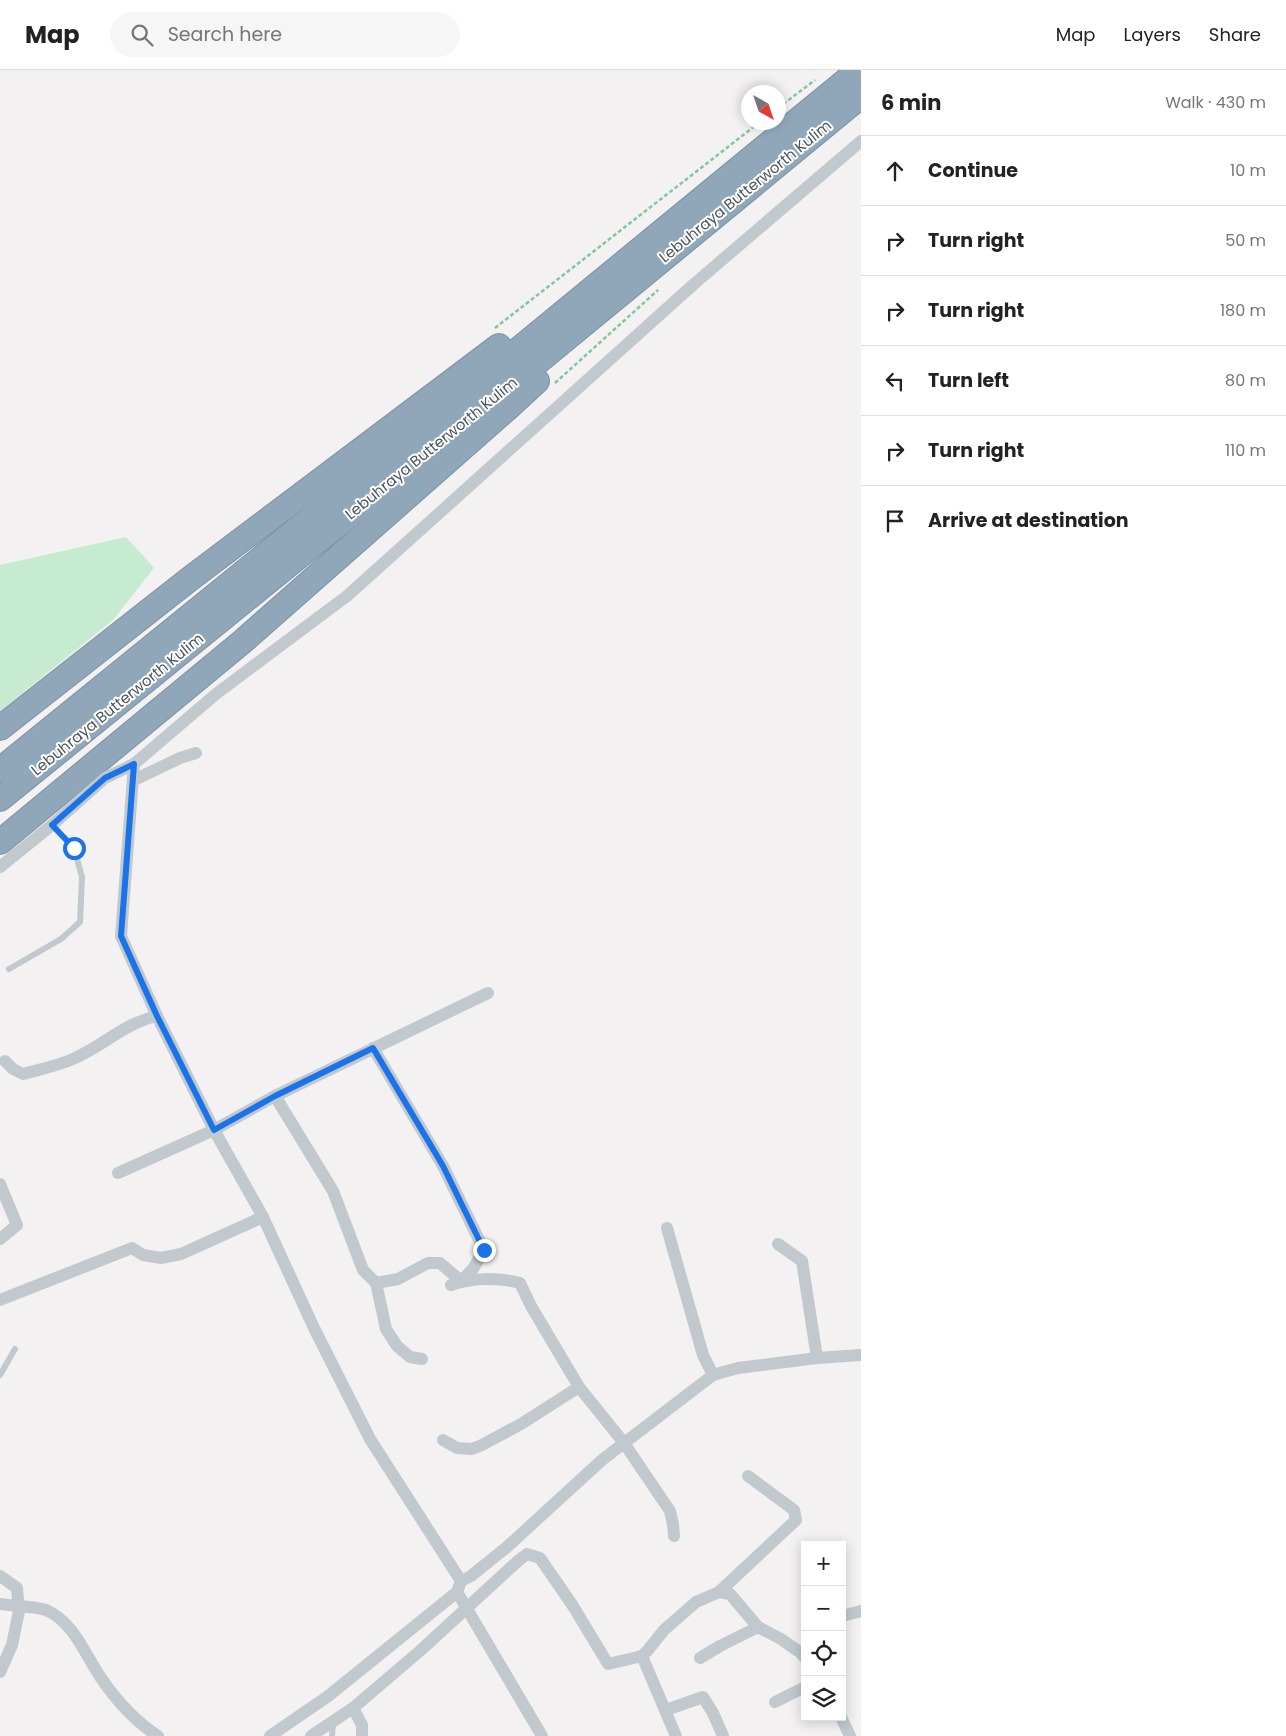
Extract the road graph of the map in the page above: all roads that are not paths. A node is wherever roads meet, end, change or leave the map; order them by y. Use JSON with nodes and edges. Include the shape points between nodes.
{"nodes":[{"id":1,"x":859,"y":70,"type":"edge"},
{"id":2,"x":861,"y":96,"type":"edge"},
{"id":3,"x":861,"y":141,"type":"edge"},
{"id":4,"x":659,"y":247,"type":"junction"},
{"id":5,"x":0,"y":728,"type":"edge"},
{"id":6,"x":196,"y":753,"type":"dead end"},
{"id":7,"x":134,"y":764,"type":"junction"},
{"id":8,"x":0,"y":770,"type":"edge"},
{"id":9,"x":134,"y":780,"type":"junction"},
{"id":10,"x":0,"y":799,"type":"edge"},
{"id":11,"x":52,"y":825,"type":"junction"},
{"id":12,"x":0,"y":842,"type":"edge"},
{"id":13,"x":0,"y":867,"type":"edge"},
{"id":14,"x":8,"y":969,"type":"dead end"},
{"id":15,"x":488,"y":993,"type":"dead end"},
{"id":16,"x":157,"y":1016,"type":"junction"},
{"id":17,"x":373,"y":1048,"type":"junction"},
{"id":18,"x":5,"y":1060,"type":"dead end"},
{"id":19,"x":275,"y":1096,"type":"junction"},
{"id":20,"x":214,"y":1130,"type":"junction"},
{"id":21,"x":118,"y":1174,"type":"dead end"},
{"id":22,"x":0,"y":1184,"type":"edge"},
{"id":23,"x":263,"y":1218,"type":"junction"},
{"id":24,"x":667,"y":1228,"type":"dead end"},
{"id":25,"x":0,"y":1239,"type":"edge"},
{"id":26,"x":778,"y":1244,"type":"dead end"},
{"id":27,"x":376,"y":1283,"type":"junction"},
{"id":28,"x":456,"y":1283,"type":"junction"},
{"id":29,"x":0,"y":1300,"type":"edge"},
{"id":30,"x":15,"y":1349,"type":"dead end"},
{"id":31,"x":861,"y":1355,"type":"edge"},
{"id":32,"x":817,"y":1358,"type":"junction"},
{"id":33,"x":422,"y":1359,"type":"dead end"},
{"id":34,"x":0,"y":1375,"type":"edge"},
{"id":35,"x":713,"y":1375,"type":"junction"},
{"id":36,"x":579,"y":1387,"type":"junction"},
{"id":37,"x":443,"y":1440,"type":"dead end"},
{"id":38,"x":624,"y":1443,"type":"junction"},
{"id":39,"x":748,"y":1476,"type":"dead end"},
{"id":40,"x":674,"y":1536,"type":"dead end"},
{"id":41,"x":0,"y":1576,"type":"edge"},
{"id":42,"x":459,"y":1586,"type":"junction"},
{"id":43,"x":719,"y":1592,"type":"junction"},
{"id":44,"x":0,"y":1604,"type":"edge"},
{"id":45,"x":20,"y":1609,"type":"junction"},
{"id":46,"x":466,"y":1609,"type":"junction"},
{"id":47,"x":861,"y":1611,"type":"edge"},
{"id":48,"x":846,"y":1615,"type":"edge"},
{"id":49,"x":758,"y":1627,"type":"junction"},
{"id":50,"x":801,"y":1649,"type":"edge"},
{"id":51,"x":642,"y":1656,"type":"junction"},
{"id":52,"x":700,"y":1658,"type":"dead end"},
{"id":53,"x":0,"y":1672,"type":"edge"},
{"id":54,"x":801,"y":1688,"type":"edge"},
{"id":55,"x":774,"y":1702,"type":"dead end"},
{"id":56,"x":353,"y":1708,"type":"junction"},
{"id":57,"x":666,"y":1710,"type":"junction"},
{"id":58,"x":333,"y":1721,"type":"junction"},
{"id":59,"x":843,"y":1721,"type":"edge"},
{"id":60,"x":158,"y":1736,"type":"edge"},
{"id":61,"x":270,"y":1736,"type":"edge"},
{"id":62,"x":311,"y":1736,"type":"edge"},
{"id":63,"x":332,"y":1736,"type":"edge"},
{"id":64,"x":362,"y":1736,"type":"edge"},
{"id":65,"x":542,"y":1736,"type":"edge"},
{"id":66,"x":676,"y":1736,"type":"edge"},
{"id":67,"x":722,"y":1736,"type":"edge"},
{"id":68,"x":850,"y":1736,"type":"edge"}],
"edges":[{"from":1,"to":4,"type":"highway","name":"Lebuhraya Butterworth Kulim"},
{"from":2,"to":4,"type":"highway","name":"Lebuhraya Butterworth Kulim"},
{"from":3,"to":7,"type":"street","via":[[687,290],[347,596],[216,694]]},
{"from":4,"to":5,"type":"highway","via":[[475,363],[191,578]]},
{"from":4,"to":8,"type":"highway","name":"Lebuhraya Butterworth Kulim"},
{"from":4,"to":10,"type":"highway","name":"Lebuhraya Butterworth Kulim"},
{"from":4,"to":12,"type":"highway","via":[[510,406],[242,642]]},
{"from":6,"to":9,"type":"street"},
{"from":7,"to":9,"type":"street"},
{"from":7,"to":11,"type":"street","via":[[105,778]]},
{"from":9,"to":16,"type":"street","via":[[121,936]]},
{"from":11,"to":13,"type":"street"},
{"from":11,"to":14,"type":"lane","via":[[74,848],[82,877],[80,922],[61,939]]},
{"from":15,"to":17,"type":"street"},
{"from":16,"to":18,"type":"street","via":[[141,1020],[74,1059],[23,1074]]},
{"from":16,"to":20,"type":"street"},
{"from":17,"to":19,"type":"street"},
{"from":17,"to":28,"type":"street","via":[[443,1166],[484,1250],[473,1269]]},
{"from":19,"to":20,"type":"street"},
{"from":19,"to":27,"type":"street","via":[[333,1191],[363,1270]]},
{"from":20,"to":21,"type":"street"},
{"from":20,"to":23,"type":"street"},
{"from":22,"to":25,"type":"street","via":[[17,1225]]},
{"from":23,"to":29,"type":"street","via":[[181,1254],[161,1258],[143,1255],[132,1248]]},
{"from":23,"to":42,"type":"street","via":[[370,1439]]},
{"from":24,"to":35,"type":"street","via":[[703,1355]]},
{"from":26,"to":32,"type":"street","via":[[802,1261]]},
{"from":27,"to":28,"type":"street","via":[[398,1279],[428,1263],[440,1263]]},
{"from":27,"to":33,"type":"street","via":[[386,1329],[397,1346],[410,1356]]},
{"from":28,"to":36,"type":"street","via":[[505,1279],[520,1283]]},
{"from":30,"to":34,"type":"lane"},
{"from":31,"to":32,"type":"street"},
{"from":32,"to":35,"type":"street","via":[[738,1368]]},
{"from":35,"to":38,"type":"street"},
{"from":36,"to":37,"type":"street","via":[[521,1424],[472,1449],[457,1448]]},
{"from":36,"to":38,"type":"street"},
{"from":38,"to":40,"type":"street","via":[[670,1511]]},
{"from":38,"to":42,"type":"street"},
{"from":39,"to":43,"type":"street","via":[[794,1510],[796,1520]]},
{"from":41,"to":45,"type":"street","via":[[17,1588]]},
{"from":42,"to":46,"type":"street"},
{"from":42,"to":61,"type":"street","via":[[327,1697]]},
{"from":43,"to":49,"type":"street","via":[[730,1594]]},
{"from":43,"to":51,"type":"street","via":[[696,1602],[664,1630]]},
{"from":44,"to":45,"type":"street"},
{"from":45,"to":53,"type":"street","via":[[12,1645]]},
{"from":45,"to":60,"type":"street","via":[[45,1610],[59,1618],[78,1639],[101,1678],[122,1704]]},
{"from":46,"to":51,"type":"street","via":[[527,1554],[540,1558],[608,1664]]},
{"from":46,"to":56,"type":"street"},
{"from":46,"to":65,"type":"street"},
{"from":47,"to":48,"type":"street"},
{"from":49,"to":50,"type":"street"},
{"from":49,"to":52,"type":"street"},
{"from":51,"to":57,"type":"street"},
{"from":54,"to":55,"type":"street"},
{"from":56,"to":58,"type":"street"},
{"from":56,"to":64,"type":"street","via":[[362,1725]]},
{"from":57,"to":66,"type":"street"},
{"from":57,"to":67,"type":"street","via":[[703,1696]]},
{"from":58,"to":62,"type":"street"},
{"from":58,"to":63,"type":"lane"},
{"from":59,"to":68,"type":"street"}]}
